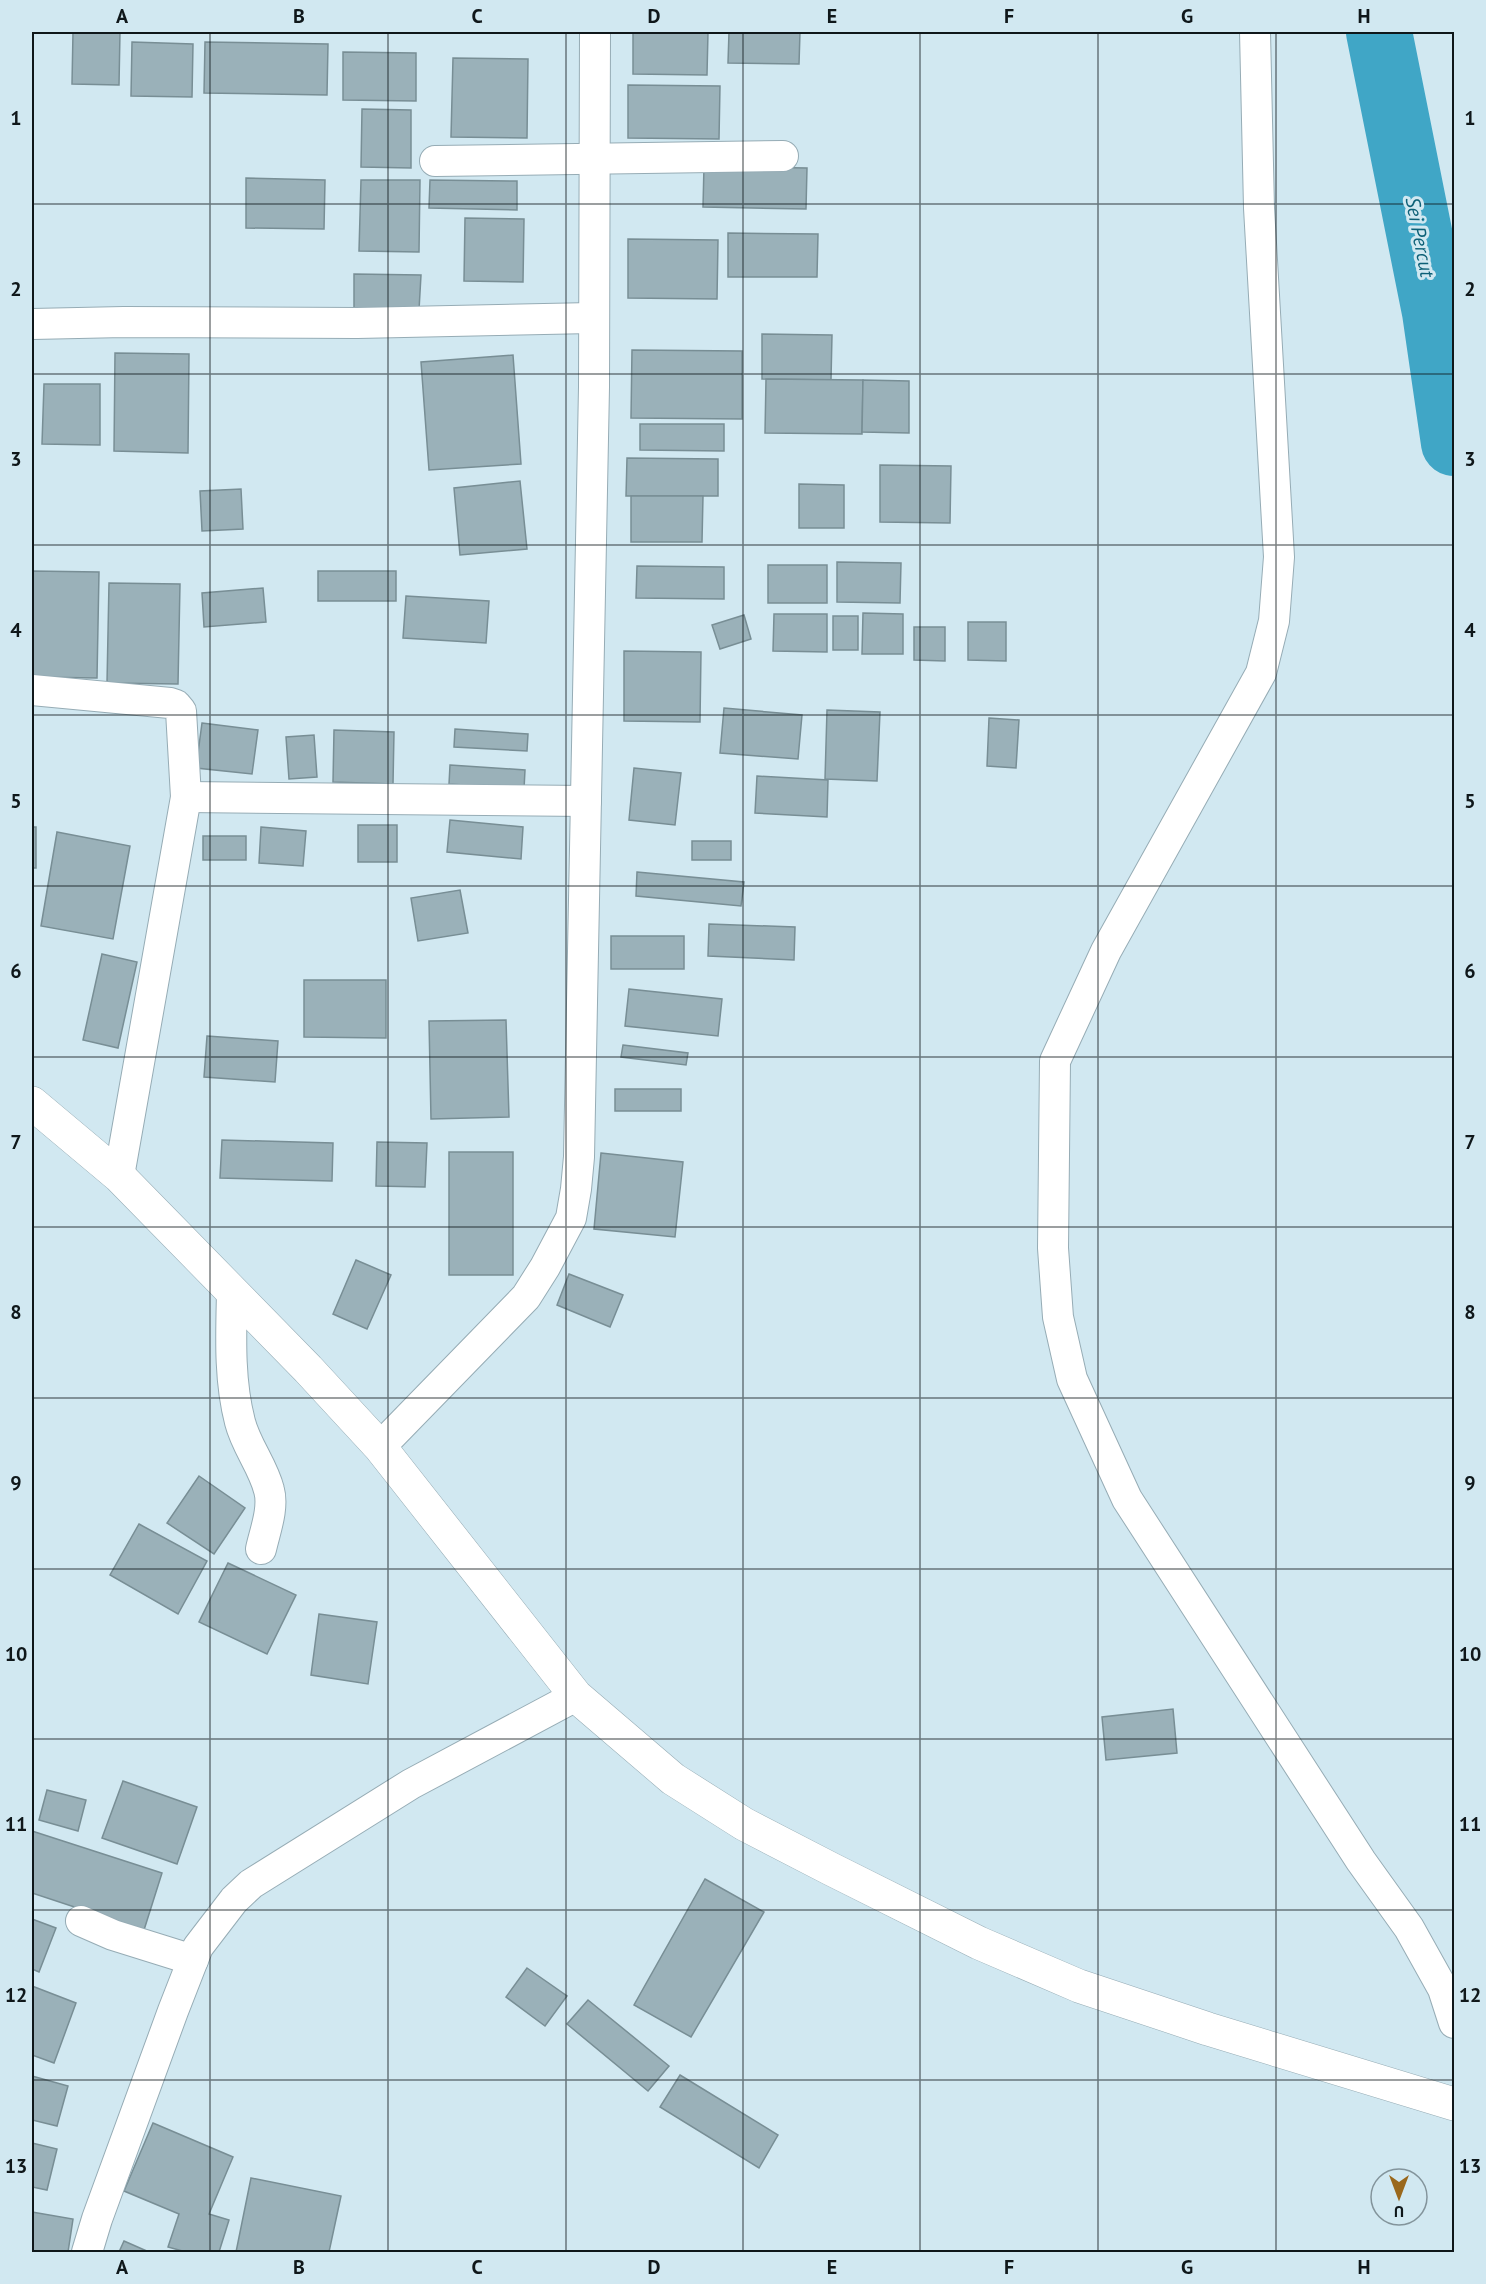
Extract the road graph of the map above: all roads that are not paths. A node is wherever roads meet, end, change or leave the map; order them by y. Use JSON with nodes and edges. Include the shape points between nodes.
{"nodes":[{"id":1,"x":595,"y":32,"type":"edge"},
{"id":2,"x":1255,"y":32,"type":"edge"},
{"id":3,"x":783,"y":156,"type":"dead end"},
{"id":4,"x":594,"y":159,"type":"junction"},
{"id":5,"x":435,"y":160,"type":"dead end"},
{"id":6,"x":592,"y":318,"type":"junction"},
{"id":7,"x":32,"y":324,"type":"edge"},
{"id":8,"x":32,"y":690,"type":"edge"},
{"id":9,"x":186,"y":797,"type":"junction"},
{"id":10,"x":586,"y":801,"type":"junction"},
{"id":11,"x":32,"y":1103,"type":"edge"},
{"id":12,"x":119,"y":1176,"type":"junction"},
{"id":13,"x":232,"y":1293,"type":"junction"},
{"id":14,"x":380,"y":1447,"type":"junction"},
{"id":15,"x":261,"y":1549,"type":"dead end"},
{"id":16,"x":576,"y":1696,"type":"junction"},
{"id":17,"x":81,"y":1921,"type":"dead end"},
{"id":18,"x":193,"y":1960,"type":"junction"},
{"id":19,"x":1455,"y":2023,"type":"edge"},
{"id":20,"x":1455,"y":2104,"type":"edge"},
{"id":21,"x":87,"y":2253,"type":"edge"}],
"edges":[{"from":1,"to":4,"type":"street"},
{"from":2,"to":19,"type":"street","via":[[1259,208],[1279,557],[1274,621],[1261,673],[1106,951],[1055,1061],[1053,1248],[1058,1317],[1072,1379],[1127,1499],[1354,1851],[1409,1928],[1443,1989]]},
{"from":3,"to":4,"type":"street"},
{"from":4,"to":5,"type":"street"},
{"from":4,"to":6,"type":"street"},
{"from":6,"to":7,"type":"street"},
{"from":6,"to":10,"type":"street"},
{"from":8,"to":9,"type":"street","via":[[176,705],[181,711],[183,728]]},
{"from":9,"to":10,"type":"street"},
{"from":9,"to":12,"type":"street"},
{"from":10,"to":14,"type":"street","via":[[579,1157],[571,1218],[526,1298]]},
{"from":11,"to":12,"type":"main road"},
{"from":12,"to":13,"type":"main road"},
{"from":13,"to":14,"type":"main road"},
{"from":13,"to":15,"type":"street","via":[[233,1384],[240,1422],[270,1492]]},
{"from":14,"to":16,"type":"main road"},
{"from":16,"to":18,"type":"street","via":[[411,1784],[251,1884],[219,1918]]},
{"from":16,"to":20,"type":"main road","via":[[673,1779],[744,1824],[979,1942],[1079,1986]]},
{"from":17,"to":18,"type":"street"},
{"from":18,"to":21,"type":"street"}]}
